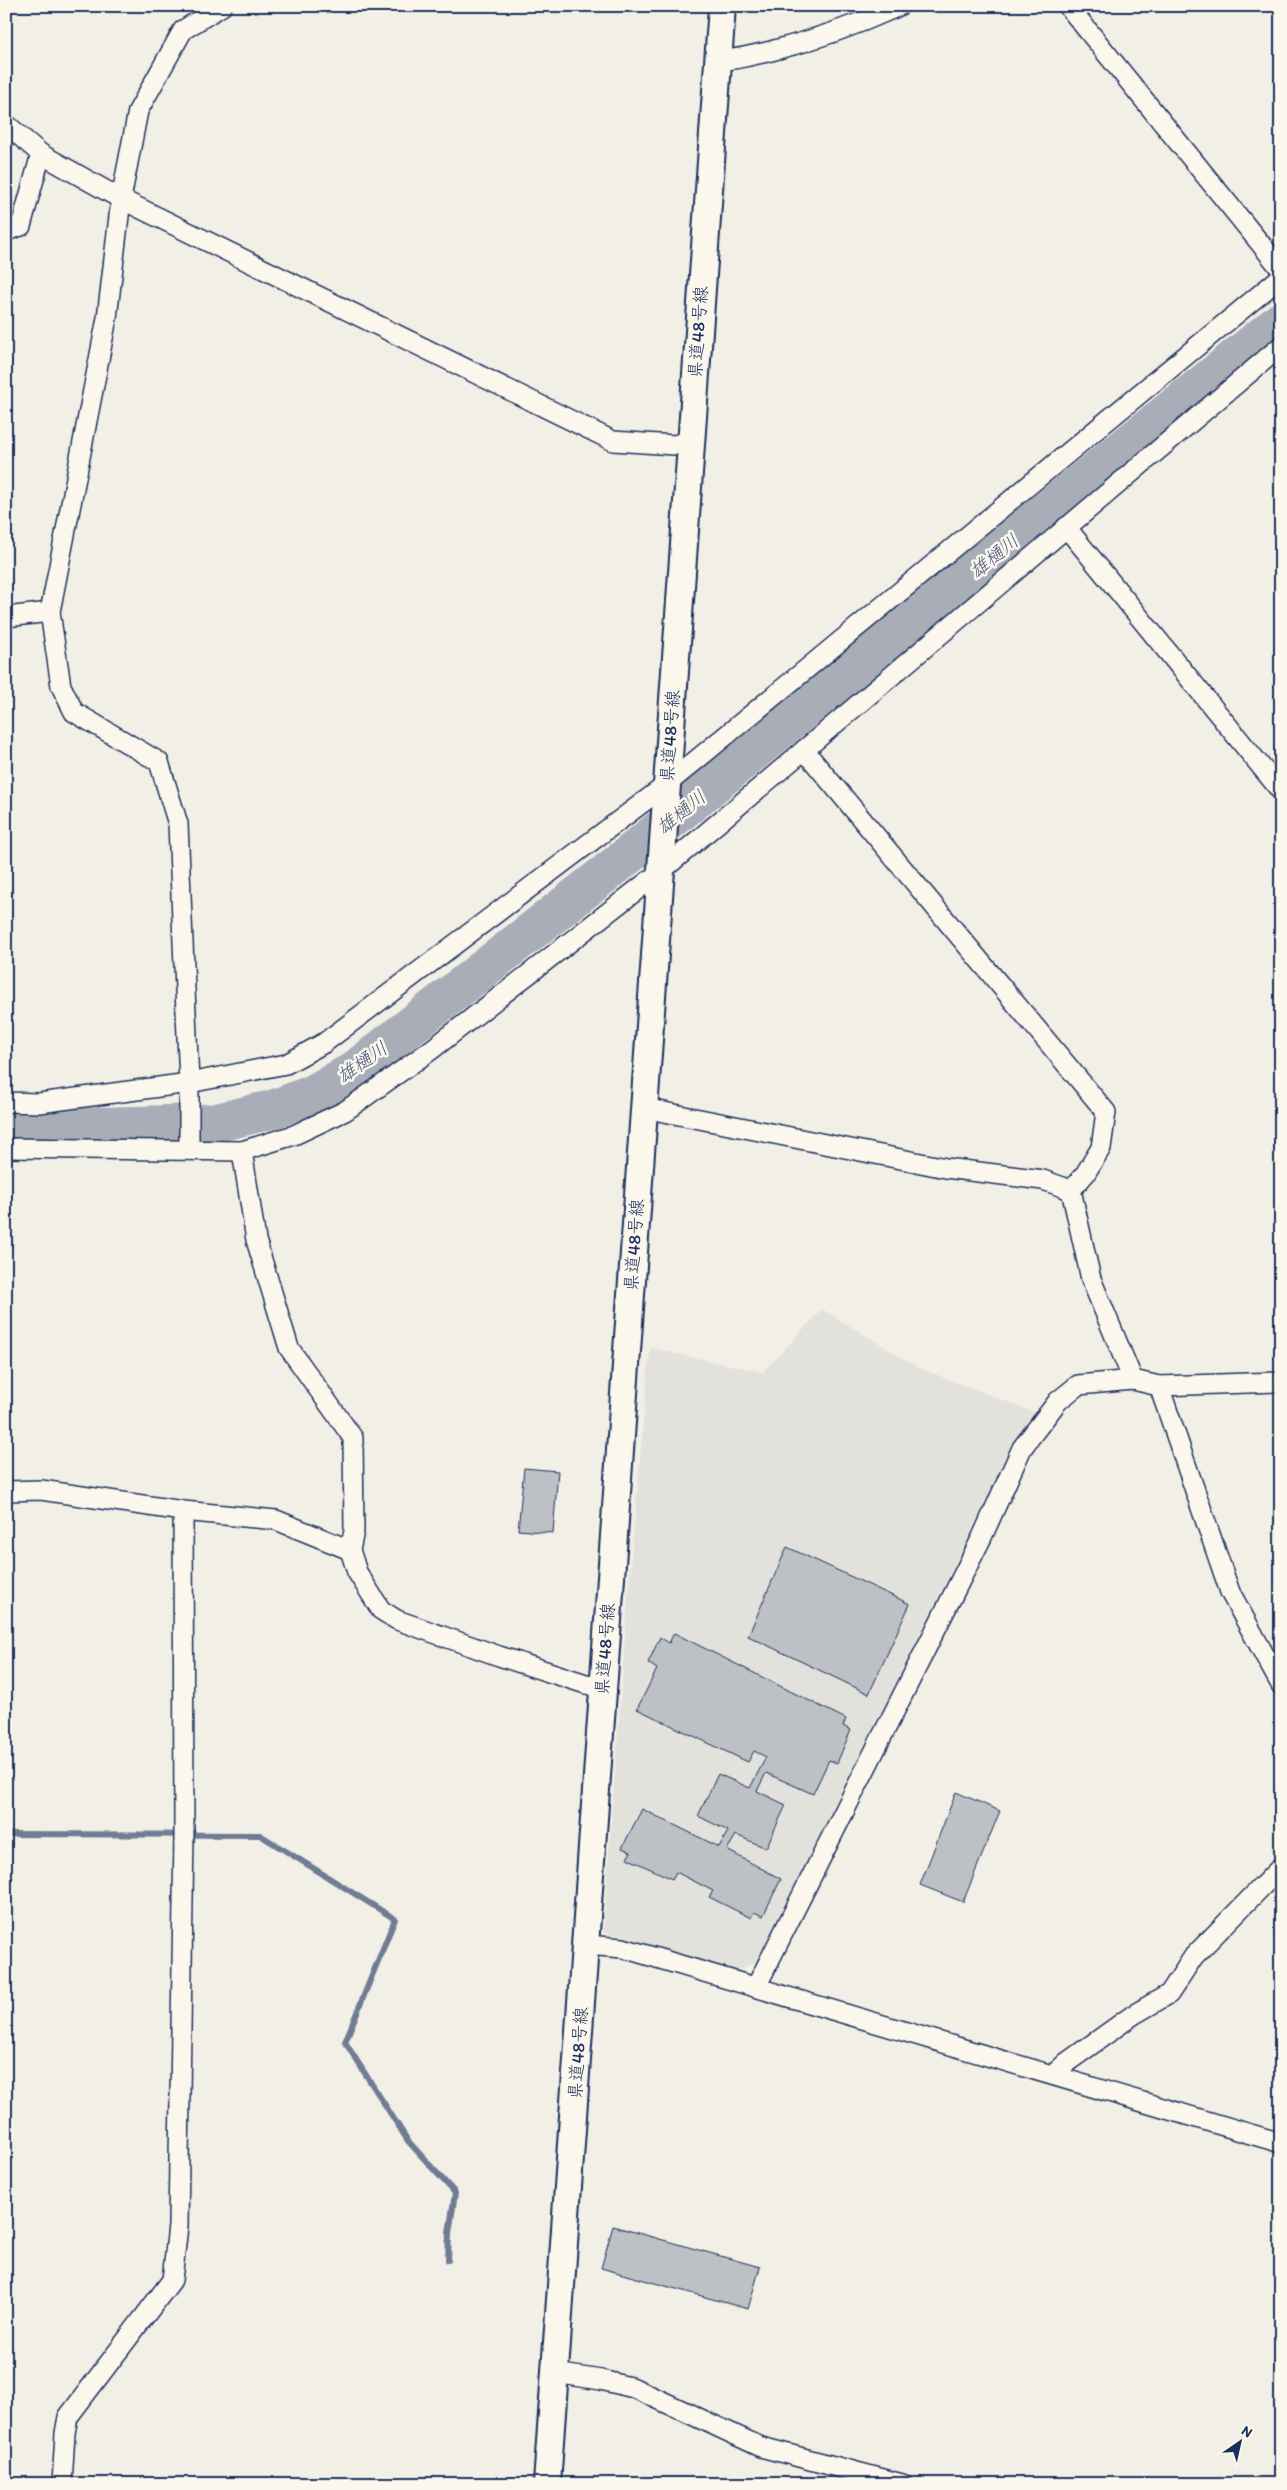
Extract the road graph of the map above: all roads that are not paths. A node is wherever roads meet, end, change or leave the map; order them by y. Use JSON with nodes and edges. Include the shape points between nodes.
{"nodes":[{"id":1,"x":222,"y":6,"type":"edge"},
{"id":2,"x":722,"y":6,"type":"edge"},
{"id":3,"x":899,"y":6,"type":"edge"},
{"id":4,"x":1068,"y":6,"type":"edge"},
{"id":5,"x":718,"y":61,"type":"junction"},
{"id":6,"x":6,"y":124,"type":"edge"},
{"id":7,"x":42,"y":154,"type":"junction"},
{"id":8,"x":121,"y":199,"type":"junction"},
{"id":9,"x":6,"y":231,"type":"edge"},
{"id":10,"x":1281,"y":269,"type":"edge"},
{"id":11,"x":1281,"y":276,"type":"edge"},
{"id":12,"x":1281,"y":346,"type":"edge"},
{"id":13,"x":690,"y":442,"type":"junction"},
{"id":14,"x":1066,"y":527,"type":"junction"},
{"id":15,"x":50,"y":612,"type":"junction"},
{"id":16,"x":6,"y":617,"type":"edge"},
{"id":17,"x":804,"y":750,"type":"junction"},
{"id":18,"x":1281,"y":791,"type":"edge"},
{"id":19,"x":666,"y":793,"type":"junction"},
{"id":20,"x":661,"y":863,"type":"junction"},
{"id":21,"x":189,"y":1084,"type":"junction"},
{"id":22,"x":6,"y":1102,"type":"edge"},
{"id":23,"x":644,"y":1108,"type":"junction"},
{"id":24,"x":6,"y":1148,"type":"edge"},
{"id":25,"x":189,"y":1150,"type":"junction"},
{"id":26,"x":242,"y":1151,"type":"junction"},
{"id":27,"x":1071,"y":1190,"type":"junction"},
{"id":28,"x":1133,"y":1380,"type":"junction"},
{"id":29,"x":1281,"y":1382,"type":"edge"},
{"id":30,"x":1159,"y":1386,"type":"junction"},
{"id":31,"x":6,"y":1491,"type":"edge"},
{"id":32,"x":183,"y":1511,"type":"junction"},
{"id":33,"x":350,"y":1550,"type":"junction"},
{"id":34,"x":1281,"y":1685,"type":"edge"},
{"id":35,"x":602,"y":1686,"type":"junction"},
{"id":36,"x":1281,"y":1867,"type":"edge"},
{"id":37,"x":586,"y":1944,"type":"junction"},
{"id":38,"x":756,"y":1987,"type":"junction"},
{"id":39,"x":1053,"y":2075,"type":"junction"},
{"id":40,"x":1281,"y":2143,"type":"edge"},
{"id":41,"x":555,"y":2373,"type":"junction"},
{"id":42,"x":62,"y":2484,"type":"edge"},
{"id":43,"x":547,"y":2484,"type":"edge"},
{"id":44,"x":902,"y":2484,"type":"edge"}],
"edges":[{"from":1,"to":8,"type":"street","via":[[184,30],[138,111]]},
{"from":2,"to":5,"type":"main road","name":"県道48号線"},
{"from":3,"to":5,"type":"street","via":[[804,43]]},
{"from":4,"to":10,"type":"street"},
{"from":5,"to":13,"type":"main road","name":"県道48号線"},
{"from":6,"to":7,"type":"street"},
{"from":7,"to":8,"type":"street"},
{"from":7,"to":9,"type":"street","via":[[21,226]]},
{"from":8,"to":13,"type":"street","via":[[613,441],[674,445]]},
{"from":8,"to":15,"type":"street","via":[[107,318]]},
{"from":11,"to":19,"type":"street"},
{"from":12,"to":14,"type":"street"},
{"from":13,"to":19,"type":"main road","name":"県道48号線"},
{"from":14,"to":17,"type":"street"},
{"from":14,"to":18,"type":"street"},
{"from":15,"to":16,"type":"street"},
{"from":15,"to":21,"type":"street","via":[[61,686],[74,712],[159,762],[178,824]]},
{"from":17,"to":20,"type":"street"},
{"from":17,"to":27,"type":"street","via":[[1106,1112],[1101,1148]]},
{"from":19,"to":20,"type":"main road","name":"県道48号線"},
{"from":19,"to":21,"type":"street","via":[[324,1043],[286,1064]]},
{"from":20,"to":23,"type":"main road","name":"県道48号線"},
{"from":20,"to":26,"type":"street","via":[[431,1050],[345,1111],[294,1135]]},
{"from":21,"to":22,"type":"street","via":[[38,1103]]},
{"from":21,"to":25,"type":"street"},
{"from":23,"to":27,"type":"street","via":[[946,1168],[1043,1180]]},
{"from":23,"to":35,"type":"main road","name":"県道48号線"},
{"from":24,"to":25,"type":"street"},
{"from":25,"to":26,"type":"street"},
{"from":26,"to":33,"type":"street","via":[[256,1240],[289,1348],[353,1438],[354,1531]]},
{"from":27,"to":28,"type":"street","via":[[1091,1279]]},
{"from":28,"to":30,"type":"street"},
{"from":28,"to":38,"type":"street","via":[[1078,1385],[1058,1400],[1022,1448],[982,1537]]},
{"from":29,"to":30,"type":"street"},
{"from":30,"to":34,"type":"street","via":[[1230,1592]]},
{"from":31,"to":32,"type":"street","via":[[41,1490]]},
{"from":32,"to":33,"type":"street","via":[[276,1520]]},
{"from":32,"to":42,"type":"street","via":[[184,1835],[178,2226],[172,2280],[68,2417]]},
{"from":33,"to":35,"type":"street","via":[[357,1572],[381,1610],[397,1620],[578,1681]]},
{"from":35,"to":37,"type":"main road","name":"県道48号線"},
{"from":36,"to":39,"type":"street","via":[[1194,1956],[1169,1994],[1133,2016]]},
{"from":37,"to":38,"type":"street","via":[[623,1948]]},
{"from":37,"to":41,"type":"main road","name":"県道48号線"},
{"from":38,"to":39,"type":"street"},
{"from":39,"to":40,"type":"street"},
{"from":41,"to":43,"type":"main road","name":"県道48号線"},
{"from":41,"to":44,"type":"street","via":[[634,2388],[761,2447]]}]}
